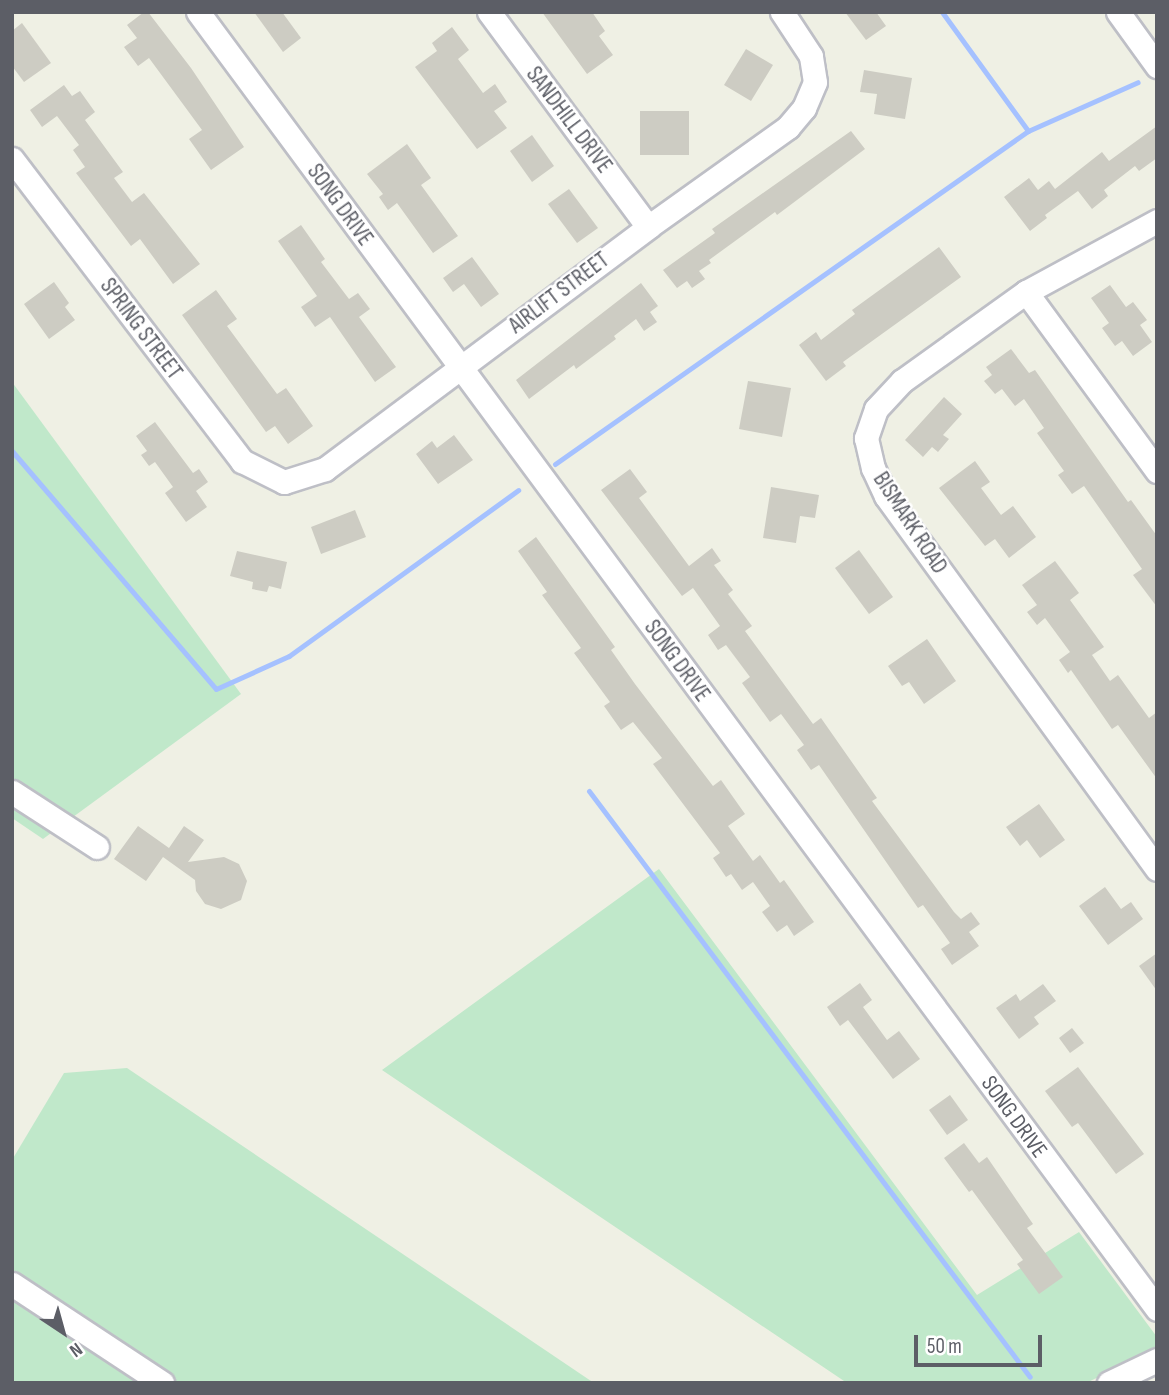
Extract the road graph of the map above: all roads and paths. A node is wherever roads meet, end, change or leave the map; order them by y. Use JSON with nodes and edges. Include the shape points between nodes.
{"nodes":[{"id":1,"x":198,"y":12,"type":"edge"},
{"id":2,"x":489,"y":12,"type":"edge"},
{"id":3,"x":782,"y":12,"type":"edge"},
{"id":4,"x":1118,"y":12,"type":"edge"},
{"id":5,"x":1157,"y":66,"type":"edge"},
{"id":6,"x":12,"y":159,"type":"edge"},
{"id":7,"x":1157,"y":221,"type":"edge"},
{"id":8,"x":648,"y":227,"type":"junction"},
{"id":9,"x":1026,"y":292,"type":"junction"},
{"id":10,"x":460,"y":367,"type":"junction"},
{"id":11,"x":1157,"y":471,"type":"edge"},
{"id":12,"x":284,"y":482,"type":"joint"},
{"id":13,"x":12,"y":792,"type":"edge"},
{"id":14,"x":97,"y":847,"type":"dead end"},
{"id":15,"x":1157,"y":869,"type":"edge"},
{"id":16,"x":12,"y":1284,"type":"edge"},
{"id":17,"x":1157,"y":1309,"type":"edge"},
{"id":18,"x":1157,"y":1360,"type":"edge"},
{"id":19,"x":162,"y":1383,"type":"edge"},
{"id":20,"x":1109,"y":1383,"type":"edge"}],
"edges":[{"from":1,"to":10,"type":"street","name":"SONG DRIVE"},
{"from":2,"to":8,"type":"street","name":"SANDHILL DRIVE"},
{"from":3,"to":8,"type":"street","name":"AIRLIFT STREET","via":[[811,56],[815,82],[804,108],[788,127]]},
{"from":4,"to":5,"type":"street"},
{"from":6,"to":12,"type":"street","name":"SPRING STREET","via":[[242,461]]},
{"from":7,"to":9,"type":"street","name":"BISMARK ROAD"},
{"from":8,"to":10,"type":"street","name":"AIRLIFT STREET"},
{"from":9,"to":11,"type":"street"},
{"from":9,"to":15,"type":"street","name":"BISMARK ROAD","via":[[902,382],[876,409],[866,438],[886,496]]},
{"from":10,"to":12,"type":"street","name":"AIRLIFT STREET","via":[[325,469]]},
{"from":10,"to":17,"type":"street","name":"SONG DRIVE"},
{"from":13,"to":14,"type":"street"},
{"from":16,"to":19,"type":"street"},
{"from":18,"to":20,"type":"street"}]}
